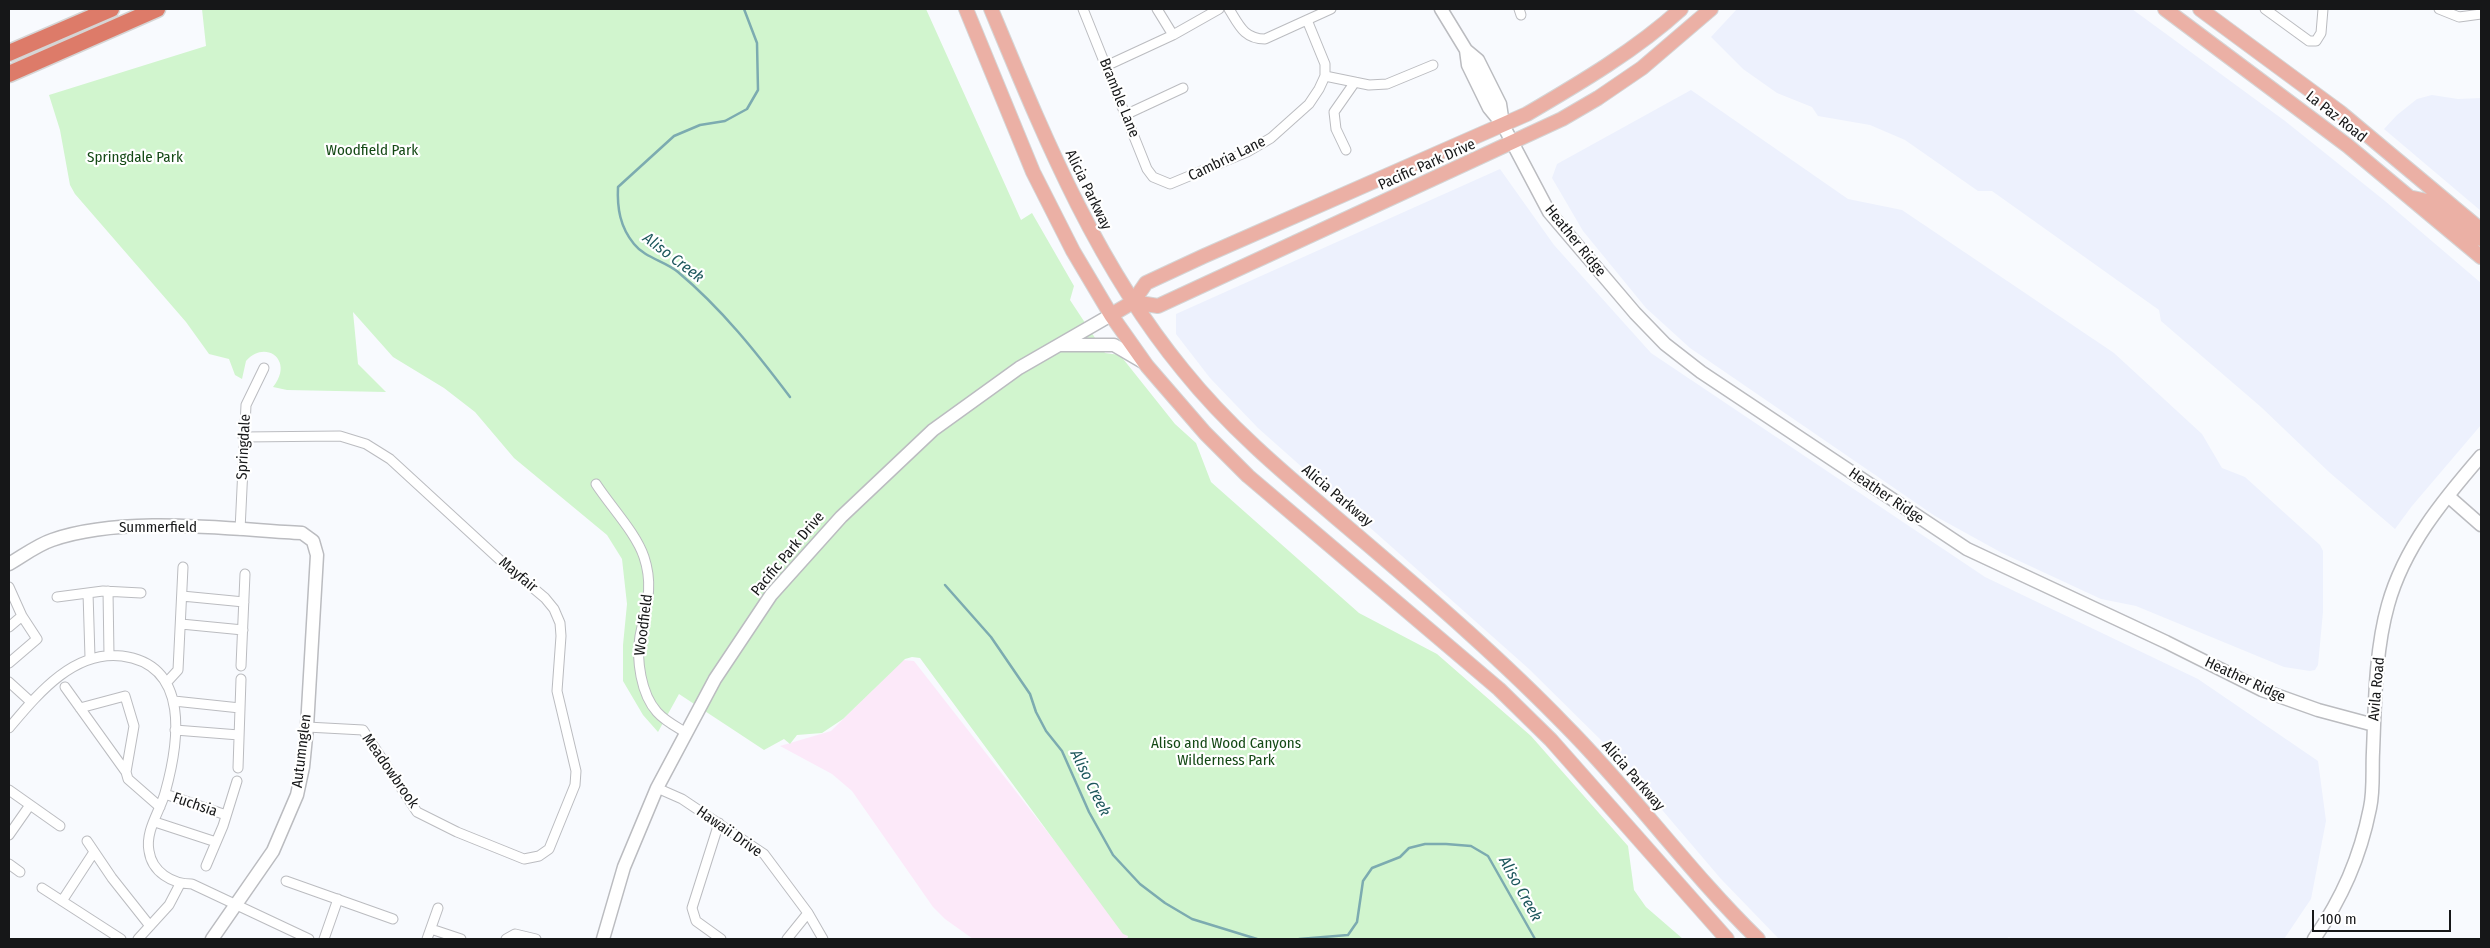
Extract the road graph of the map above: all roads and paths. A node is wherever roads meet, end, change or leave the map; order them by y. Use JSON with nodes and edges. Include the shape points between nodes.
{"nodes":[{"id":1,"x":111,"y":9,"type":"edge"},
{"id":2,"x":156,"y":9,"type":"edge"},
{"id":3,"x":966,"y":9,"type":"edge"},
{"id":4,"x":991,"y":9,"type":"edge"},
{"id":5,"x":1083,"y":9,"type":"edge"},
{"id":6,"x":1157,"y":9,"type":"edge"},
{"id":7,"x":1219,"y":9,"type":"edge"},
{"id":8,"x":1229,"y":9,"type":"edge"},
{"id":9,"x":1331,"y":9,"type":"edge"},
{"id":10,"x":1441,"y":9,"type":"edge"},
{"id":11,"x":1681,"y":9,"type":"edge"},
{"id":12,"x":2165,"y":9,"type":"edge"},
{"id":13,"x":2200,"y":9,"type":"edge"},
{"id":14,"x":2265,"y":9,"type":"edge"},
{"id":15,"x":2323,"y":9,"type":"edge"},
{"id":16,"x":2440,"y":9,"type":"edge"},
{"id":17,"x":1706,"y":11,"type":"edge"},
{"id":18,"x":2481,"y":14,"type":"edge"},
{"id":19,"x":1307,"y":20,"type":"junction"},
{"id":20,"x":1173,"y":35,"type":"junction"},
{"id":21,"x":9,"y":53,"type":"edge"},
{"id":22,"x":1433,"y":65,"type":"dead end"},
{"id":23,"x":1106,"y":66,"type":"junction"},
{"id":24,"x":9,"y":74,"type":"edge"},
{"id":25,"x":1325,"y":76,"type":"junction"},
{"id":26,"x":1355,"y":82,"type":"junction"},
{"id":27,"x":1183,"y":88,"type":"dead end"},
{"id":28,"x":1125,"y":115,"type":"junction"},
{"id":29,"x":1503,"y":126,"type":"junction"},
{"id":30,"x":1512,"y":144,"type":"junction"},
{"id":31,"x":1346,"y":150,"type":"dead end"},
{"id":32,"x":1162,"y":182,"type":"joint"},
{"id":33,"x":2411,"y":198,"type":"junction"},
{"id":34,"x":2481,"y":230,"type":"edge"},
{"id":35,"x":2481,"y":239,"type":"edge"},
{"id":36,"x":2481,"y":258,"type":"edge"},
{"id":37,"x":1133,"y":302,"type":"junction"},
{"id":38,"x":1110,"y":315,"type":"junction"},
{"id":39,"x":1056,"y":345,"type":"junction"},
{"id":40,"x":1145,"y":364,"type":"junction"},
{"id":41,"x":264,"y":368,"type":"dead end"},
{"id":42,"x":243,"y":437,"type":"junction"},
{"id":43,"x":2481,"y":456,"type":"edge"},
{"id":44,"x":596,"y":484,"type":"dead end"},
{"id":45,"x":2448,"y":496,"type":"junction"},
{"id":46,"x":2481,"y":525,"type":"edge"},
{"id":47,"x":240,"y":530,"type":"junction"},
{"id":48,"x":313,"y":540,"type":"joint"},
{"id":49,"x":9,"y":564,"type":"edge"},
{"id":50,"x":183,"y":568,"type":"dead end"},
{"id":51,"x":245,"y":574,"type":"dead end"},
{"id":52,"x":9,"y":587,"type":"edge"},
{"id":53,"x":108,"y":591,"type":"junction"},
{"id":54,"x":88,"y":593,"type":"junction"},
{"id":55,"x":141,"y":593,"type":"dead end"},
{"id":56,"x":182,"y":596,"type":"junction"},
{"id":57,"x":57,"y":597,"type":"dead end"},
{"id":58,"x":244,"y":602,"type":"junction"},
{"id":59,"x":22,"y":616,"type":"junction"},
{"id":60,"x":181,"y":624,"type":"junction"},
{"id":61,"x":9,"y":627,"type":"edge"},
{"id":62,"x":243,"y":630,"type":"junction"},
{"id":63,"x":109,"y":655,"type":"junction"},
{"id":64,"x":90,"y":658,"type":"junction"},
{"id":65,"x":9,"y":663,"type":"edge"},
{"id":66,"x":241,"y":666,"type":"dead end"},
{"id":67,"x":241,"y":679,"type":"dead end"},
{"id":68,"x":9,"y":682,"type":"edge"},
{"id":69,"x":167,"y":682,"type":"junction"},
{"id":70,"x":66,"y":687,"type":"dead end"},
{"id":71,"x":174,"y":701,"type":"junction"},
{"id":72,"x":31,"y":702,"type":"junction"},
{"id":73,"x":80,"y":708,"type":"junction"},
{"id":74,"x":240,"y":708,"type":"junction"},
{"id":75,"x":2374,"y":725,"type":"junction"},
{"id":76,"x":688,"y":727,"type":"junction"},
{"id":77,"x":9,"y":728,"type":"edge"},
{"id":78,"x":307,"y":728,"type":"junction"},
{"id":79,"x":175,"y":730,"type":"junction"},
{"id":80,"x":239,"y":736,"type":"junction"},
{"id":81,"x":238,"y":768,"type":"dead end"},
{"id":82,"x":126,"y":772,"type":"junction"},
{"id":83,"x":237,"y":782,"type":"dead end"},
{"id":84,"x":657,"y":788,"type":"junction"},
{"id":85,"x":9,"y":790,"type":"edge"},
{"id":86,"x":164,"y":794,"type":"junction"},
{"id":87,"x":30,"y":805,"type":"junction"},
{"id":88,"x":160,"y":807,"type":"junction"},
{"id":89,"x":226,"y":815,"type":"junction"},
{"id":90,"x":155,"y":822,"type":"junction"},
{"id":91,"x":719,"y":823,"type":"junction"},
{"id":92,"x":60,"y":826,"type":"dead end"},
{"id":93,"x":9,"y":835,"type":"edge"},
{"id":94,"x":87,"y":840,"type":"dead end"},
{"id":95,"x":216,"y":842,"type":"junction"},
{"id":96,"x":94,"y":852,"type":"junction"},
{"id":97,"x":524,"y":859,"type":"joint"},
{"id":98,"x":9,"y":864,"type":"edge"},
{"id":99,"x":206,"y":866,"type":"dead end"},
{"id":100,"x":20,"y":872,"type":"dead end"},
{"id":101,"x":286,"y":881,"type":"dead end"},
{"id":102,"x":180,"y":884,"type":"junction"},
{"id":103,"x":42,"y":888,"type":"dead end"},
{"id":104,"x":338,"y":899,"type":"junction"},
{"id":105,"x":62,"y":901,"type":"junction"},
{"id":106,"x":238,"y":904,"type":"junction"},
{"id":107,"x":438,"y":908,"type":"dead end"},
{"id":108,"x":808,"y":914,"type":"junction"},
{"id":109,"x":393,"y":919,"type":"dead end"},
{"id":110,"x":150,"y":926,"type":"junction"},
{"id":111,"x":431,"y":929,"type":"junction"},
{"id":112,"x":288,"y":930,"type":"junction"},
{"id":113,"x":121,"y":939,"type":"edge"},
{"id":114,"x":138,"y":939,"type":"edge"},
{"id":115,"x":212,"y":939,"type":"edge"},
{"id":116,"x":283,"y":939,"type":"edge"},
{"id":117,"x":309,"y":939,"type":"edge"},
{"id":118,"x":324,"y":939,"type":"edge"},
{"id":119,"x":427,"y":939,"type":"edge"},
{"id":120,"x":461,"y":939,"type":"edge"},
{"id":121,"x":506,"y":939,"type":"edge"},
{"id":122,"x":536,"y":939,"type":"edge"},
{"id":123,"x":603,"y":939,"type":"edge"},
{"id":124,"x":721,"y":939,"type":"edge"},
{"id":125,"x":787,"y":939,"type":"edge"},
{"id":126,"x":823,"y":939,"type":"edge"},
{"id":127,"x":1727,"y":939,"type":"edge"},
{"id":128,"x":1758,"y":939,"type":"edge"},
{"id":129,"x":2314,"y":939,"type":"edge"}],
"edges":[{"from":1,"to":21,"type":"highway"},
{"from":2,"to":24,"type":"highway"},
{"from":3,"to":38,"type":"main road","via":[[1033,172],[1072,251]]},
{"from":4,"to":37,"type":"main road","name":"Alicia Parkway","via":[[1062,176],[1090,232]]},
{"from":5,"to":23,"type":"street","name":"Bramble Lane"},
{"from":6,"to":20,"type":"street"},
{"from":7,"to":20,"type":"street"},
{"from":8,"to":19,"type":"street","via":[[1241,29],[1255,39],[1266,38]]},
{"from":9,"to":19,"type":"street"},
{"from":10,"to":29,"type":"street","name":"Heather Ridge","via":[[1466,50],[1468,65],[1489,108]]},
{"from":11,"to":29,"type":"main road","name":"Pacific Park Drive","via":[[1568,90]]},
{"from":12,"to":33,"type":"main road","name":"La Paz Road","via":[[2275,90]]},
{"from":13,"to":34,"type":"main road","name":"La Paz Road","via":[[2341,113]]},
{"from":14,"to":15,"type":"street","via":[[2308,41],[2316,41],[2321,33]]},
{"from":16,"to":18,"type":"street","via":[[2459,17]]},
{"from":17,"to":30,"type":"main road","name":"Pacific Park Drive","via":[[1650,62],[1607,93]]},
{"from":19,"to":25,"type":"street","via":[[1323,56]]},
{"from":20,"to":23,"type":"street"},
{"from":22,"to":26,"type":"street","via":[[1387,84]]},
{"from":23,"to":28,"type":"street","name":"Bramble Lane"},
{"from":25,"to":26,"type":"street"},
{"from":25,"to":32,"type":"street","name":"Cambria Lane","via":[[1309,104],[1271,138],[1176,183]]},
{"from":26,"to":31,"type":"street","via":[[1334,112],[1336,129]]},
{"from":27,"to":28,"type":"street"},
{"from":28,"to":32,"type":"street","name":"Bramble Lane","via":[[1147,169]]},
{"from":29,"to":30,"type":"street","name":"Heather Ridge"},
{"from":29,"to":37,"type":"main road","name":"Pacific Park Drive","via":[[1144,284]]},
{"from":30,"to":37,"type":"main road","name":"Pacific Park Drive","via":[[1158,306]]},
{"from":30,"to":75,"type":"street","name":"Heather Ridge","via":[[1549,212],[1635,314],[1665,344],[1725,388],[1967,549],[2262,690]]},
{"from":33,"to":35,"type":"main road","via":[[2432,202]]},
{"from":33,"to":36,"type":"main road","name":"La Paz Road"},
{"from":37,"to":38,"type":"main road","name":"Pacific Park Drive"},
{"from":37,"to":128,"type":"main road","name":"Alicia Parkway","via":[[1178,365],[1228,421],[1566,725],[1715,895]]},
{"from":38,"to":39,"type":"street","name":"Pacific Park Drive"},
{"from":38,"to":40,"type":"main road"},
{"from":39,"to":40,"type":"street","via":[[1114,345]]},
{"from":39,"to":76,"type":"street","name":"Pacific Park Drive","via":[[933,430],[818,541],[771,596],[715,679]]},
{"from":40,"to":127,"type":"main road","via":[[1187,414],[1248,476],[1499,689],[1538,727]]},
{"from":41,"to":42,"type":"street","name":"Springdale","via":[[246,405]]},
{"from":42,"to":47,"type":"street","name":"Springdale"},
{"from":42,"to":97,"type":"street","name":"Mayfair","via":[[340,436],[366,444],[390,459],[554,609],[561,636],[557,691],[576,771],[575,785],[549,849],[539,856]]},
{"from":43,"to":45,"type":"street","name":"Avila Road"},
{"from":44,"to":76,"type":"street","name":"Woodfield","via":[[632,532],[644,557],[649,586],[639,663],[644,688],[656,710],[666,720]]},
{"from":45,"to":46,"type":"street"},
{"from":45,"to":75,"type":"street","name":"Avila Road","via":[[2420,532],[2388,605]]},
{"from":47,"to":48,"type":"street","name":"Summerfield","via":[[302,533]]},
{"from":47,"to":49,"type":"street","name":"Summerfield","via":[[143,526],[94,529],[50,541]]},
{"from":48,"to":78,"type":"street","name":"Autumnglen","via":[[317,555]]},
{"from":50,"to":56,"type":"street"},
{"from":51,"to":58,"type":"street"},
{"from":52,"to":59,"type":"street"},
{"from":53,"to":54,"type":"street"},
{"from":53,"to":55,"type":"street"},
{"from":53,"to":63,"type":"street"},
{"from":54,"to":57,"type":"street"},
{"from":54,"to":64,"type":"street"},
{"from":56,"to":58,"type":"street"},
{"from":56,"to":60,"type":"street"},
{"from":58,"to":62,"type":"street"},
{"from":59,"to":61,"type":"street"},
{"from":59,"to":65,"type":"street","via":[[37,639]]},
{"from":60,"to":62,"type":"street"},
{"from":60,"to":69,"type":"street","via":[[178,670]]},
{"from":62,"to":66,"type":"street"},
{"from":63,"to":64,"type":"street"},
{"from":63,"to":69,"type":"street","via":[[144,662]]},
{"from":64,"to":72,"type":"street","via":[[74,665]]},
{"from":67,"to":74,"type":"street"},
{"from":68,"to":72,"type":"street"},
{"from":69,"to":71,"type":"street"},
{"from":70,"to":73,"type":"street"},
{"from":71,"to":74,"type":"street"},
{"from":71,"to":79,"type":"street"},
{"from":72,"to":77,"type":"street"},
{"from":73,"to":82,"type":"street"},
{"from":73,"to":82,"type":"street","via":[[125,696],[134,726]]},
{"from":74,"to":80,"type":"street"},
{"from":75,"to":129,"type":"street","name":"Avila Road","via":[[2370,807],[2360,845],[2352,873],[2334,910]]},
{"from":76,"to":84,"type":"street","name":"Pacific Park Drive"},
{"from":78,"to":97,"type":"street","name":"Meadowbrook","via":[[363,730],[417,812]]},
{"from":78,"to":106,"type":"street","name":"Autumnglen","via":[[303,767],[286,826]]},
{"from":79,"to":80,"type":"street"},
{"from":79,"to":86,"type":"street","via":[[172,766]]},
{"from":80,"to":81,"type":"street"},
{"from":82,"to":88,"type":"street","via":[[128,779]]},
{"from":83,"to":89,"type":"street","name":"Fuchsia"},
{"from":84,"to":91,"type":"street","name":"Hawaii Drive","via":[[682,799]]},
{"from":84,"to":123,"type":"street","name":"Pacific Park Drive","via":[[624,867]]},
{"from":85,"to":87,"type":"street"},
{"from":86,"to":88,"type":"street"},
{"from":86,"to":89,"type":"street","name":"Fuchsia"},
{"from":87,"to":92,"type":"street"},
{"from":87,"to":93,"type":"street"},
{"from":88,"to":90,"type":"street"},
{"from":89,"to":95,"type":"street","name":"Fuchsia"},
{"from":90,"to":95,"type":"street","name":"Fuchsia"},
{"from":90,"to":102,"type":"street","via":[[148,837],[152,863],[160,873]]},
{"from":91,"to":108,"type":"street","name":"Hawaii Drive","via":[[764,854]]},
{"from":91,"to":124,"type":"street","via":[[692,908],[696,921]]},
{"from":94,"to":96,"type":"street"},
{"from":95,"to":99,"type":"street","name":"Fuchsia"},
{"from":96,"to":105,"type":"street"},
{"from":96,"to":110,"type":"street"},
{"from":98,"to":100,"type":"street"},
{"from":101,"to":104,"type":"street"},
{"from":102,"to":106,"type":"street","via":[[192,884]]},
{"from":102,"to":110,"type":"street","via":[[169,905]]},
{"from":103,"to":105,"type":"street"},
{"from":104,"to":109,"type":"street"},
{"from":104,"to":118,"type":"street"},
{"from":105,"to":113,"type":"street"},
{"from":106,"to":112,"type":"street"},
{"from":106,"to":115,"type":"street","name":"Autumnglen"},
{"from":107,"to":111,"type":"street"},
{"from":108,"to":125,"type":"street"},
{"from":108,"to":126,"type":"street","name":"Hawaii Drive"},
{"from":110,"to":114,"type":"street"},
{"from":111,"to":119,"type":"street"},
{"from":111,"to":120,"type":"street"},
{"from":112,"to":116,"type":"street"},
{"from":112,"to":117,"type":"street"},
{"from":121,"to":122,"type":"street","via":[[515,934]]}]}
